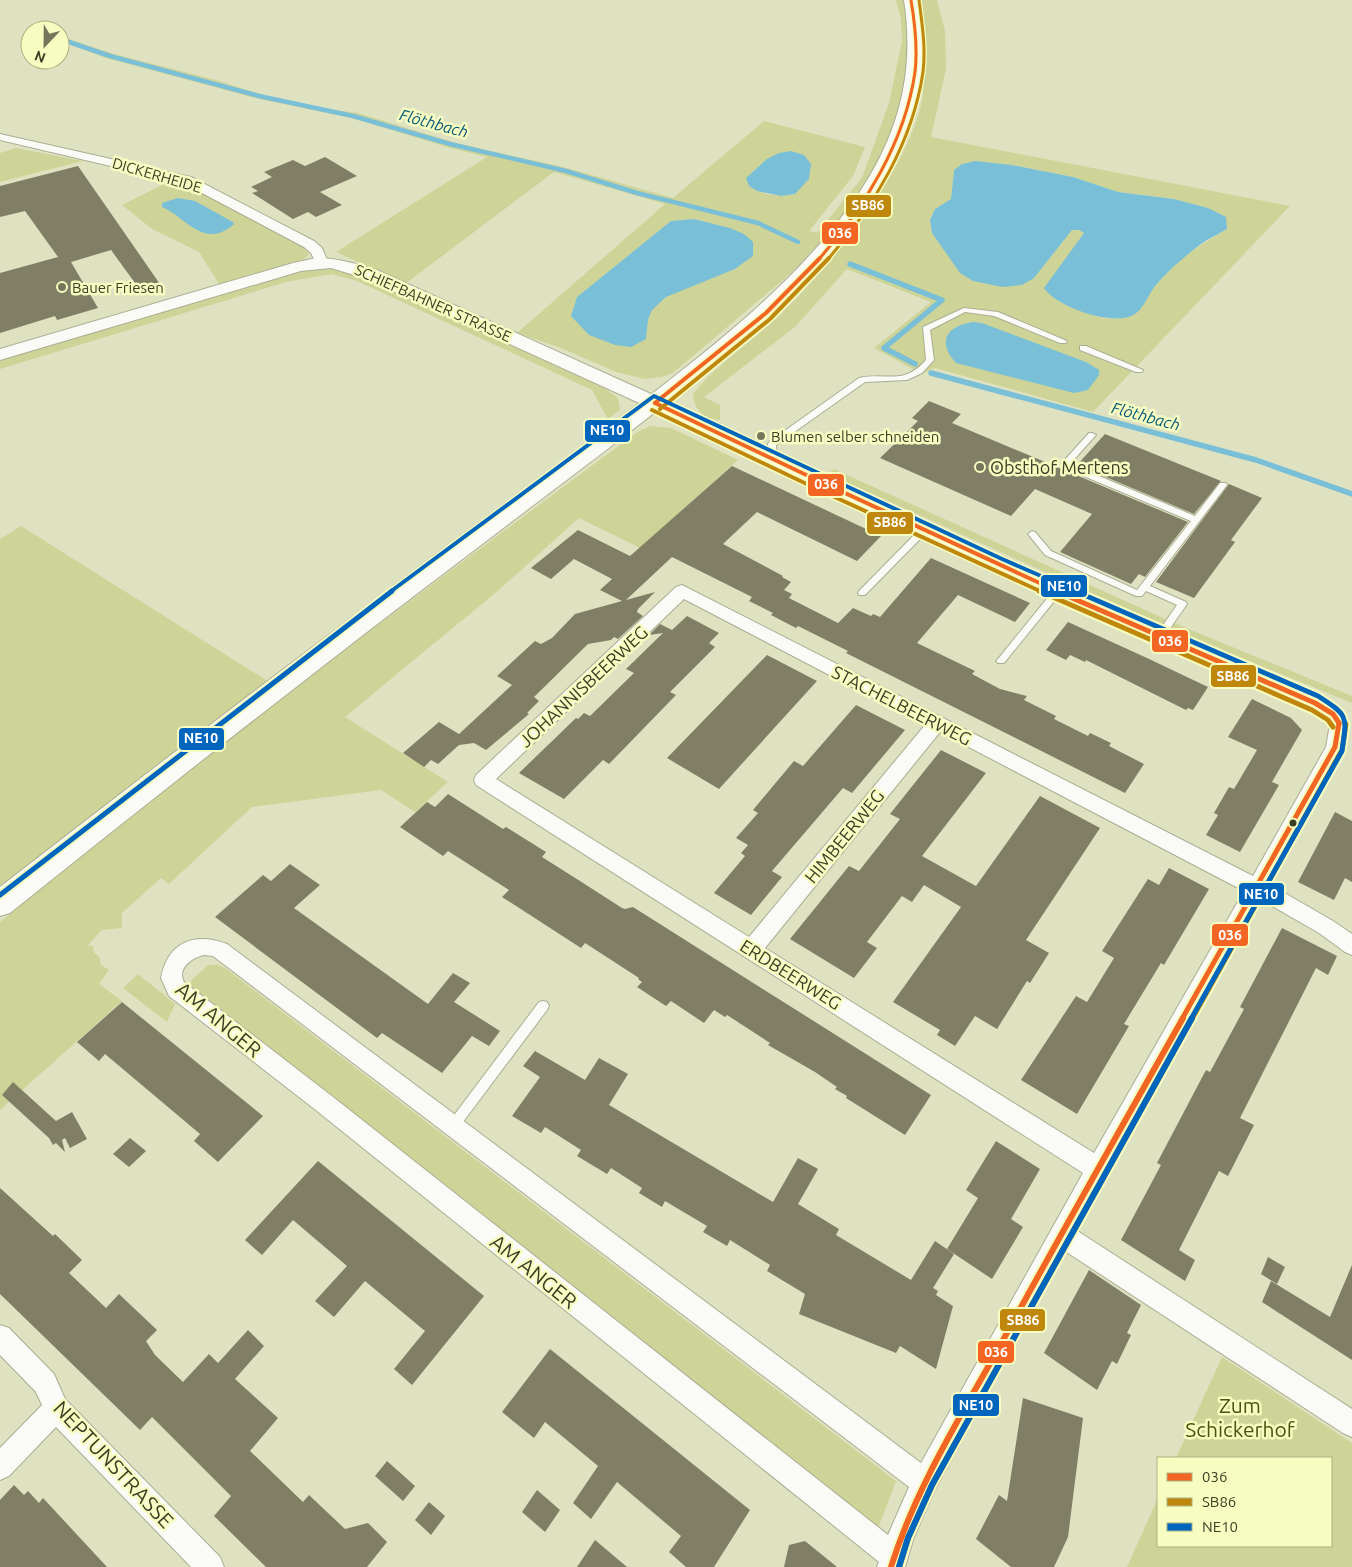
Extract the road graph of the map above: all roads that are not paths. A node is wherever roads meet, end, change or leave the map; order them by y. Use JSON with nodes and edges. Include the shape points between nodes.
{"nodes":[{"id":1,"x":911,"y":0,"type":"edge"},
{"id":2,"x":0,"y":137,"type":"edge"},
{"id":3,"x":322,"y":262,"type":"junction"},
{"id":4,"x":1063,"y":342,"type":"dead end"},
{"id":5,"x":1083,"y":348,"type":"dead end"},
{"id":6,"x":0,"y":355,"type":"edge"},
{"id":7,"x":1139,"y":370,"type":"dead end"},
{"id":8,"x":655,"y":402,"type":"junction"},
{"id":9,"x":1092,"y":435,"type":"dead end"},
{"id":10,"x":773,"y":461,"type":"junction"},
{"id":11,"x":1224,"y":484,"type":"dead end"},
{"id":12,"x":1197,"y":520,"type":"junction"},
{"id":13,"x":923,"y":531,"type":"junction"},
{"id":14,"x":1032,"y":534,"type":"dead end"},
{"id":15,"x":1144,"y":587,"type":"junction"},
{"id":16,"x":682,"y":591,"type":"joint"},
{"id":17,"x":1057,"y":592,"type":"junction"},
{"id":18,"x":862,"y":593,"type":"dead end"},
{"id":19,"x":1159,"y":638,"type":"junction"},
{"id":20,"x":1001,"y":661,"type":"dead end"},
{"id":21,"x":937,"y":723,"type":"junction"},
{"id":22,"x":1346,"y":723,"type":"edge"},
{"id":23,"x":483,"y":780,"type":"joint"},
{"id":24,"x":1256,"y":887,"type":"junction"},
{"id":25,"x":0,"y":904,"type":"edge"},
{"id":26,"x":1352,"y":946,"type":"edge"},
{"id":27,"x":751,"y":950,"type":"junction"},
{"id":28,"x":543,"y":1006,"type":"dead end"},
{"id":29,"x":453,"y":1126,"type":"junction"},
{"id":30,"x":1098,"y":1169,"type":"junction"},
{"id":31,"x":1061,"y":1234,"type":"junction"},
{"id":32,"x":0,"y":1338,"type":"edge"},
{"id":33,"x":56,"y":1408,"type":"junction"},
{"id":34,"x":1352,"y":1424,"type":"edge"},
{"id":35,"x":0,"y":1466,"type":"edge"},
{"id":36,"x":925,"y":1482,"type":"junction"},
{"id":37,"x":892,"y":1562,"type":"edge"},
{"id":38,"x":210,"y":1567,"type":"edge"}],
"edges":[{"from":1,"to":8,"type":"main road","via":[[916,36],[912,92],[894,145],[870,190],[839,233],[784,295]]},
{"from":2,"to":3,"type":"street","name":"DICKERHEIDE","via":[[194,183],[309,244]]},
{"from":3,"to":6,"type":"street","name":"SCHIEFBAHNER STRASSE","via":[[274,272]]},
{"from":3,"to":8,"type":"street","name":"SCHIEFBAHNER STRASSE","via":[[373,275]]},
{"from":4,"to":10,"type":"lane","via":[[995,314],[964,310],[926,329],[930,360],[914,375],[900,380],[862,380],[772,444]]},
{"from":5,"to":7,"type":"lane"},
{"from":8,"to":10,"type":"street"},
{"from":8,"to":25,"type":"main road","via":[[395,598]]},
{"from":9,"to":12,"type":"lane","via":[[1065,465]]},
{"from":10,"to":13,"type":"street"},
{"from":11,"to":12,"type":"lane"},
{"from":12,"to":15,"type":"lane"},
{"from":13,"to":17,"type":"street"},
{"from":13,"to":18,"type":"lane"},
{"from":14,"to":15,"type":"lane","via":[[1048,553],[1139,594]]},
{"from":15,"to":19,"type":"lane","via":[[1184,604]]},
{"from":16,"to":21,"type":"street","name":"STACHELBEERWEG"},
{"from":16,"to":23,"type":"street","name":"JOHANNISBEERWEG"},
{"from":17,"to":19,"type":"street"},
{"from":17,"to":20,"type":"lane"},
{"from":19,"to":22,"type":"street","via":[[1315,703]]},
{"from":21,"to":24,"type":"street","name":"STACHELBEERWEG"},
{"from":21,"to":27,"type":"street","name":"HIMBEERWEG"},
{"from":22,"to":24,"type":"street"},
{"from":23,"to":27,"type":"street","name":"ERDBEERWEG"},
{"from":24,"to":26,"type":"street","name":"STACHELBEERWEG","via":[[1326,926]]},
{"from":24,"to":30,"type":"street"},
{"from":27,"to":30,"type":"street","name":"ERDBEERWEG"},
{"from":28,"to":29,"type":"lane"},
{"from":29,"to":36,"type":"street","name":"AM ANGER"},
{"from":29,"to":37,"type":"street","name":"AM ANGER","via":[[220,950],[198,946],[175,964],[171,978],[176,989],[333,1110]]},
{"from":30,"to":31,"type":"street"},
{"from":31,"to":34,"type":"street"},
{"from":31,"to":36,"type":"street"},
{"from":32,"to":33,"type":"street","name":"NEPTUNSTRASSE","via":[[44,1382]]},
{"from":33,"to":35,"type":"street"},
{"from":33,"to":38,"type":"street","name":"NEPTUNSTRASSE"},
{"from":36,"to":37,"type":"street"}]}
